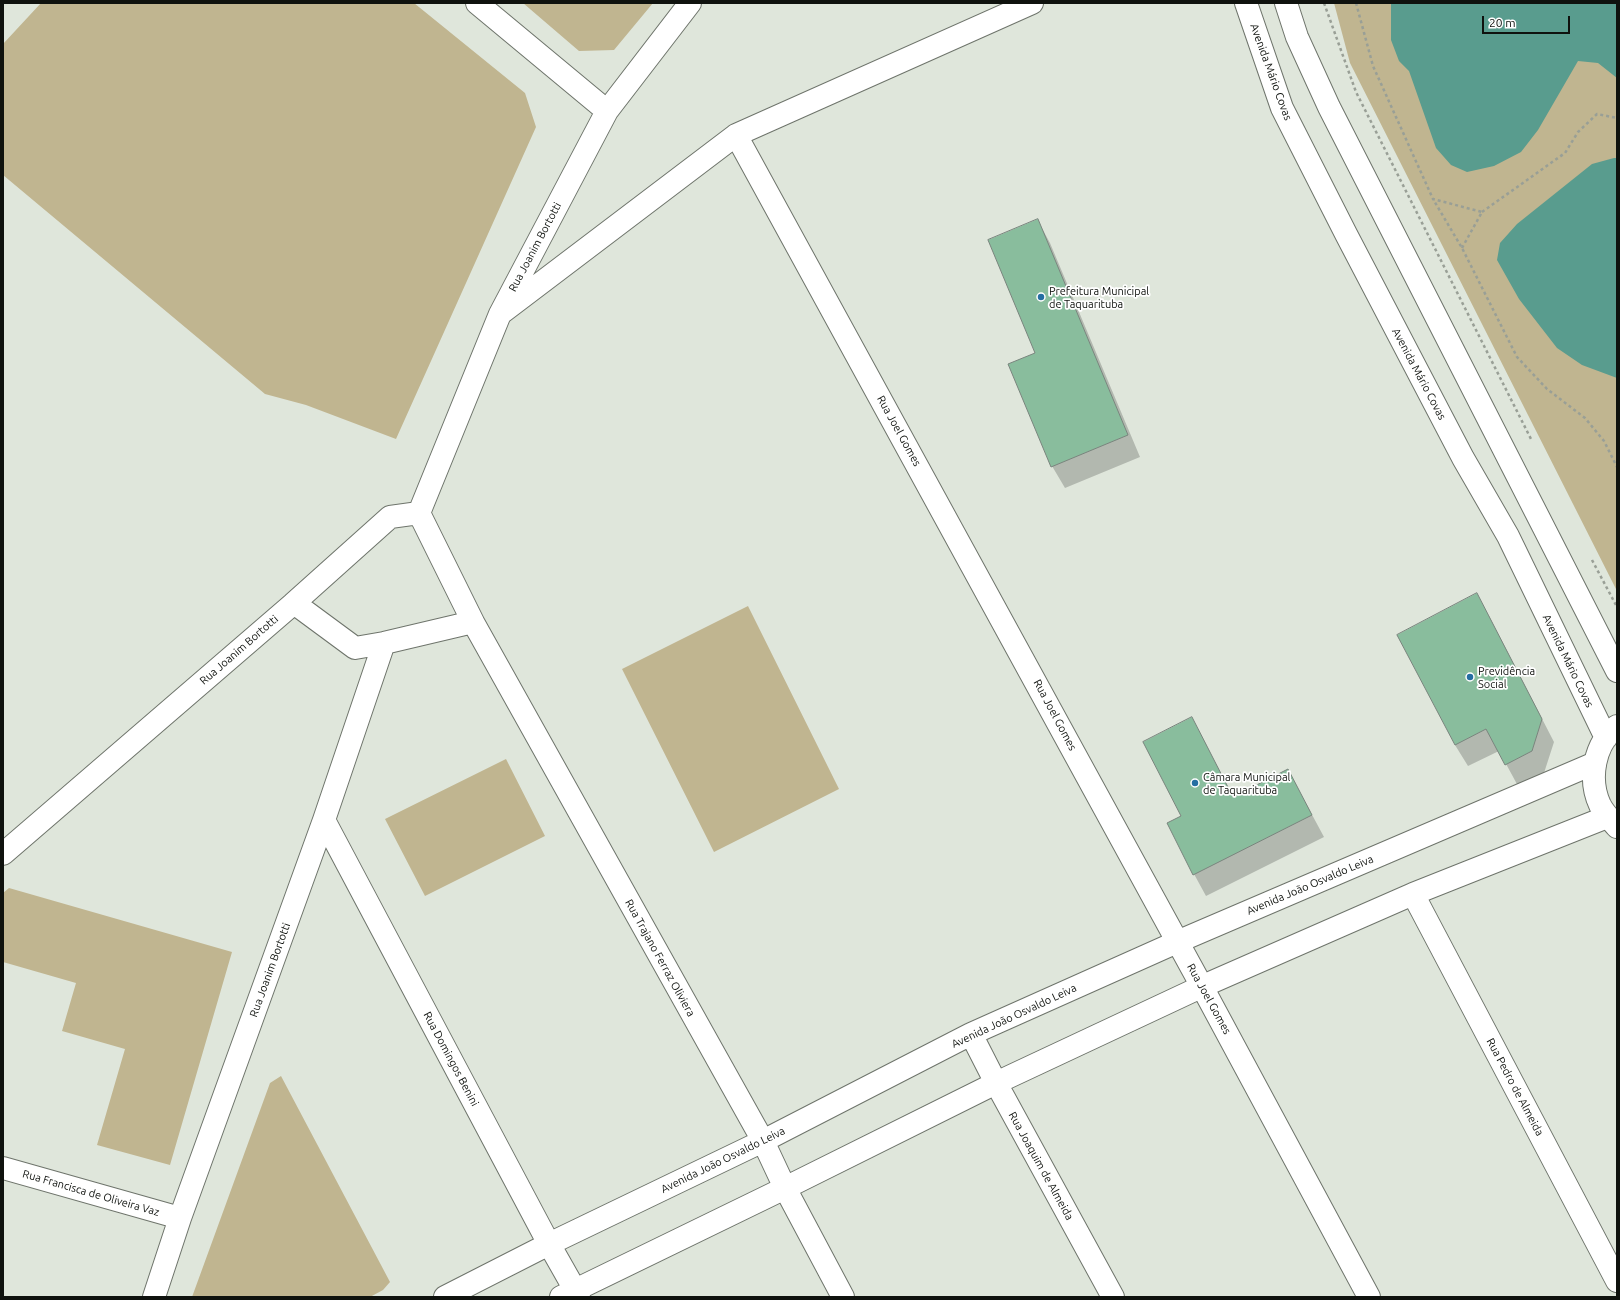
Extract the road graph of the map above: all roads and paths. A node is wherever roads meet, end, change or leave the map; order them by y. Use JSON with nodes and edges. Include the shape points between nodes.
{"nodes":[{"id":1,"x":477,"y":3,"type":"edge"},
{"id":2,"x":690,"y":3,"type":"edge"},
{"id":3,"x":1032,"y":3,"type":"edge"},
{"id":4,"x":1246,"y":3,"type":"edge"},
{"id":5,"x":1286,"y":3,"type":"edge"},
{"id":6,"x":1324,"y":3,"type":"edge"},
{"id":7,"x":1356,"y":3,"type":"edge"},
{"id":8,"x":607,"y":111,"type":"junction"},
{"id":9,"x":1617,"y":118,"type":"edge"},
{"id":10,"x":736,"y":135,"type":"junction"},
{"id":11,"x":1433,"y":199,"type":"junction"},
{"id":12,"x":1482,"y":212,"type":"junction"},
{"id":13,"x":1462,"y":248,"type":"junction"},
{"id":14,"x":500,"y":314,"type":"junction"},
{"id":15,"x":1534,"y":445,"type":"dead end"},
{"id":16,"x":1617,"y":467,"type":"edge"},
{"id":17,"x":419,"y":512,"type":"junction"},
{"id":18,"x":1592,"y":558,"type":"dead end"},
{"id":19,"x":294,"y":603,"type":"junction"},
{"id":20,"x":1617,"y":607,"type":"edge"},
{"id":21,"x":472,"y":622,"type":"junction"},
{"id":22,"x":384,"y":643,"type":"junction"},
{"id":23,"x":1617,"y":671,"type":"edge"},
{"id":24,"x":1611,"y":732,"type":"edge"},
{"id":25,"x":1595,"y":763,"type":"junction"},
{"id":26,"x":324,"y":820,"type":"junction"},
{"id":27,"x":1612,"y":822,"type":"edge"},
{"id":28,"x":3,"y":854,"type":"edge"},
{"id":29,"x":1413,"y":894,"type":"junction"},
{"id":30,"x":1177,"y":942,"type":"junction"},
{"id":31,"x":1203,"y":986,"type":"junction"},
{"id":32,"x":972,"y":1034,"type":"junction"},
{"id":33,"x":996,"y":1083,"type":"junction"},
{"id":34,"x":762,"y":1141,"type":"junction"},
{"id":35,"x":3,"y":1168,"type":"edge"},
{"id":36,"x":785,"y":1188,"type":"junction"},
{"id":37,"x":180,"y":1218,"type":"junction"},
{"id":38,"x":549,"y":1244,"type":"junction"},
{"id":39,"x":1617,"y":1281,"type":"edge"},
{"id":40,"x":572,"y":1294,"type":"edge"},
{"id":41,"x":154,"y":1297,"type":"edge"},
{"id":42,"x":445,"y":1297,"type":"edge"},
{"id":43,"x":843,"y":1297,"type":"edge"},
{"id":44,"x":1113,"y":1297,"type":"edge"},
{"id":45,"x":1368,"y":1297,"type":"edge"}],
"edges":[{"from":1,"to":8,"type":"street"},
{"from":2,"to":8,"type":"street","name":"Rua Joanim Bortotti"},
{"from":3,"to":10,"type":"street"},
{"from":4,"to":24,"type":"street","name":"Avenida Mário Covas","via":[[1282,108],[1459,451],[1508,536]]},
{"from":5,"to":23,"type":"street","via":[[1297,37],[1329,107]]},
{"from":6,"to":15,"type":"path","via":[[1356,92]]},
{"from":7,"to":11,"type":"path","via":[[1373,66]]},
{"from":8,"to":14,"type":"street","name":"Rua Joanim Bortotti"},
{"from":9,"to":12,"type":"path","via":[[1597,114],[1578,132],[1565,153]]},
{"from":10,"to":14,"type":"street"},
{"from":10,"to":30,"type":"street","name":"Rua Joel Gomes"},
{"from":11,"to":12,"type":"path"},
{"from":11,"to":13,"type":"path"},
{"from":12,"to":13,"type":"path"},
{"from":13,"to":16,"type":"path","via":[[1517,356],[1547,389],[1585,418],[1604,441]]},
{"from":14,"to":17,"type":"street","name":"Rua Joanim Bortotti"},
{"from":17,"to":19,"type":"street","name":"Rua Joanim Bortotti","via":[[390,517]]},
{"from":17,"to":21,"type":"street","name":"Rua Trajano Ferraz Oliviera"},
{"from":18,"to":20,"type":"path"},
{"from":19,"to":22,"type":"street","via":[[355,648]]},
{"from":19,"to":28,"type":"street","name":"Rua Joanim Bortotti"},
{"from":21,"to":22,"type":"street"},
{"from":21,"to":34,"type":"street","name":"Rua Trajano Ferraz Oliviera"},
{"from":22,"to":26,"type":"street","name":"Rua Joanim Bortotti"},
{"from":24,"to":25,"type":"street","via":[[1599,750]]},
{"from":25,"to":27,"type":"street","via":[[1594,777],[1600,805]]},
{"from":25,"to":30,"type":"street","name":"Avenida João Osvaldo Leiva"},
{"from":26,"to":37,"type":"street","name":"Rua Joanim Bortotti"},
{"from":26,"to":38,"type":"street","name":"Rua Domingos Benini"},
{"from":27,"to":29,"type":"street"},
{"from":29,"to":31,"type":"street"},
{"from":29,"to":39,"type":"street","name":"Rua Pedro de Almeida"},
{"from":30,"to":31,"type":"street","name":"Rua Joel Gomes"},
{"from":30,"to":32,"type":"street","name":"Avenida João Osvaldo Leiva"},
{"from":31,"to":33,"type":"street"},
{"from":31,"to":45,"type":"street","name":"Rua Joel Gomes"},
{"from":32,"to":33,"type":"street","name":"Rua Joaquim de Almeida"},
{"from":32,"to":34,"type":"street","name":"Avenida João Osvaldo Leiva"},
{"from":33,"to":36,"type":"street"},
{"from":33,"to":44,"type":"street","name":"Rua Joaquim de Almeida"},
{"from":34,"to":36,"type":"street","name":"Rua Trajano Ferraz Oliviera"},
{"from":34,"to":38,"type":"street","name":"Avenida João Osvaldo Leiva"},
{"from":35,"to":37,"type":"street","name":"Rua Francisca de Oliveira Vaz"},
{"from":36,"to":40,"type":"street"},
{"from":36,"to":43,"type":"street","name":"Rua Trajano Ferraz Oliviera"},
{"from":37,"to":41,"type":"street","name":"Rua Joanim Bortotti"},
{"from":38,"to":40,"type":"street","name":"Rua Domingos Benini"},
{"from":38,"to":42,"type":"street","name":"Avenida João Osvaldo Leiva"}]}
